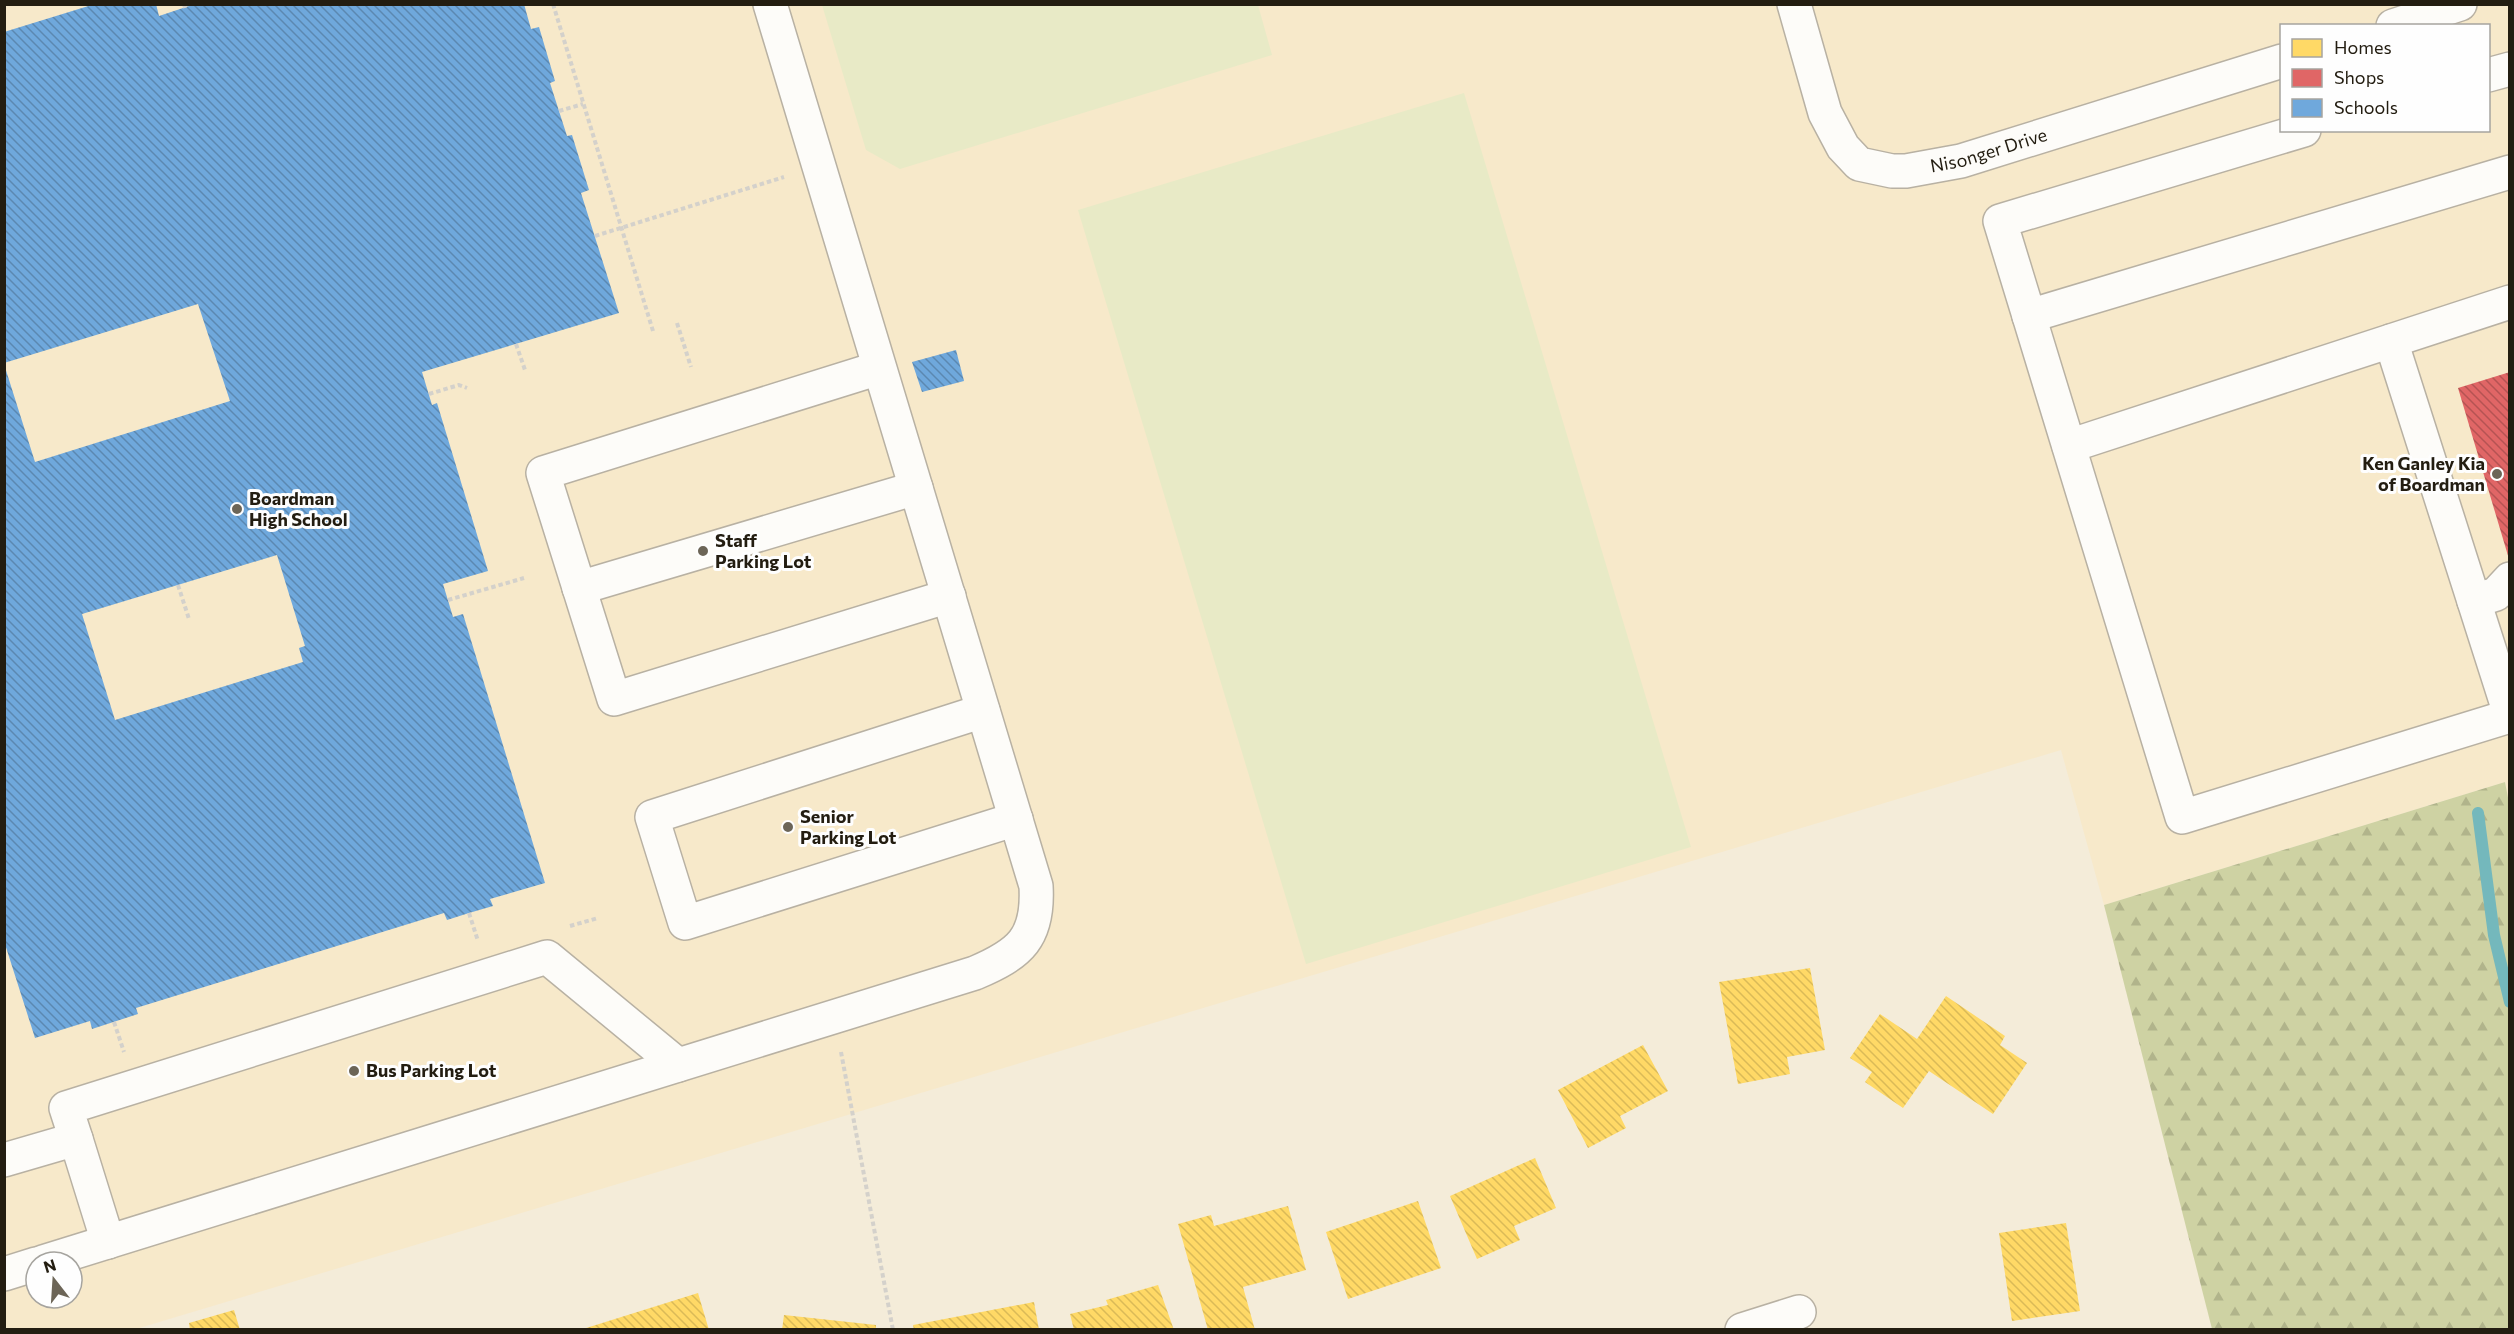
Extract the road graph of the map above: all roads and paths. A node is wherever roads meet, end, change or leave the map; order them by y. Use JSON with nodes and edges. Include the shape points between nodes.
{"nodes":[{"id":1,"x":553,"y":4,"type":"edge"},
{"id":2,"x":770,"y":4,"type":"edge"},
{"id":3,"x":1794,"y":4,"type":"edge"},
{"id":4,"x":2460,"y":4,"type":"edge"},
{"id":5,"x":2399,"y":24,"type":"edge"},
{"id":6,"x":2280,"y":62,"type":"edge"},
{"id":7,"x":2510,"y":69,"type":"edge"},
{"id":8,"x":2490,"y":74,"type":"edge"},
{"id":9,"x":583,"y":104,"type":"junction"},
{"id":10,"x":559,"y":111,"type":"dead end"},
{"id":11,"x":2297,"y":132,"type":"edge"},
{"id":12,"x":819,"y":167,"type":"junction"},
{"id":13,"x":2510,"y":172,"type":"edge"},
{"id":14,"x":621,"y":227,"type":"junction"},
{"id":15,"x":595,"y":236,"type":"dead end"},
{"id":16,"x":2510,"y":302,"type":"edge"},
{"id":17,"x":2029,"y":316,"type":"junction"},
{"id":18,"x":677,"y":323,"type":"dead end"},
{"id":19,"x":653,"y":331,"type":"dead end"},
{"id":20,"x":2391,"y":341,"type":"junction"},
{"id":21,"x":516,"y":344,"type":"dead end"},
{"id":22,"x":691,"y":367,"type":"dead end"},
{"id":23,"x":879,"y":368,"type":"junction"},
{"id":24,"x":525,"y":370,"type":"dead end"},
{"id":25,"x":467,"y":388,"type":"dead end"},
{"id":26,"x":429,"y":394,"type":"dead end"},
{"id":27,"x":2069,"y":446,"type":"junction"},
{"id":28,"x":916,"y":488,"type":"junction"},
{"id":29,"x":524,"y":578,"type":"dead end"},
{"id":30,"x":178,"y":585,"type":"dead end"},
{"id":31,"x":579,"y":588,"type":"junction"},
{"id":32,"x":2497,"y":593,"type":"edge"},
{"id":33,"x":949,"y":597,"type":"junction"},
{"id":34,"x":448,"y":600,"type":"dead end"},
{"id":35,"x":189,"y":619,"type":"dead end"},
{"id":36,"x":983,"y":711,"type":"junction"},
{"id":37,"x":2510,"y":715,"type":"edge"},
{"id":38,"x":1016,"y":819,"type":"junction"},
{"id":39,"x":469,"y":913,"type":"dead end"},
{"id":40,"x":598,"y":918,"type":"dead end"},
{"id":41,"x":564,"y":928,"type":"dead end"},
{"id":42,"x":479,"y":943,"type":"dead end"},
{"id":43,"x":834,"y":1016,"type":"junction"},
{"id":44,"x":114,"y":1022,"type":"dead end"},
{"id":45,"x":127,"y":1062,"type":"dead end"},
{"id":46,"x":678,"y":1065,"type":"junction"},
{"id":47,"x":76,"y":1139,"type":"junction"},
{"id":48,"x":4,"y":1160,"type":"edge"},
{"id":49,"x":108,"y":1242,"type":"junction"},
{"id":50,"x":82,"y":1250,"type":"edge"},
{"id":51,"x":24,"y":1268,"type":"edge"},
{"id":52,"x":4,"y":1274,"type":"edge"},
{"id":53,"x":1799,"y":1312,"type":"dead end"},
{"id":54,"x":893,"y":1329,"type":"edge"},
{"id":55,"x":1742,"y":1329,"type":"edge"}],
"edges":[{"from":1,"to":9,"type":"path"},
{"from":2,"to":12,"type":"street"},
{"from":3,"to":6,"type":"street","name":"Nisonger Drive","via":[[1824,113],[1843,147],[1859,164],[1892,171],[1961,161]]},
{"from":4,"to":5,"type":"street"},
{"from":7,"to":8,"type":"street"},
{"from":9,"to":10,"type":"path"},
{"from":9,"to":14,"type":"path"},
{"from":11,"to":17,"type":"street","via":[[2000,221]]},
{"from":12,"to":14,"type":"path"},
{"from":12,"to":23,"type":"street"},
{"from":13,"to":17,"type":"street"},
{"from":14,"to":15,"type":"path"},
{"from":14,"to":19,"type":"path"},
{"from":16,"to":20,"type":"street"},
{"from":17,"to":27,"type":"street"},
{"from":18,"to":22,"type":"path"},
{"from":20,"to":27,"type":"street"},
{"from":20,"to":32,"type":"street"},
{"from":21,"to":24,"type":"path"},
{"from":23,"to":28,"type":"street"},
{"from":23,"to":31,"type":"street","via":[[543,473]]},
{"from":25,"to":26,"type":"path","via":[[459,385]]},
{"from":27,"to":37,"type":"street","via":[[2182,817]]},
{"from":28,"to":31,"type":"street"},
{"from":28,"to":33,"type":"street"},
{"from":29,"to":34,"type":"path"},
{"from":30,"to":35,"type":"path"},
{"from":31,"to":33,"type":"street","via":[[614,699]]},
{"from":32,"to":37,"type":"street"},
{"from":33,"to":36,"type":"street"},
{"from":36,"to":38,"type":"street"},
{"from":36,"to":38,"type":"street","via":[[652,817],[685,923]]},
{"from":38,"to":43,"type":"street","via":[[1036,886],[1037,911],[1018,949],[998,964],[975,973]]},
{"from":39,"to":42,"type":"path"},
{"from":40,"to":41,"type":"path"},
{"from":43,"to":46,"type":"street"},
{"from":43,"to":54,"type":"path"},
{"from":44,"to":45,"type":"path"},
{"from":46,"to":47,"type":"street","via":[[547,957],[66,1108]]},
{"from":46,"to":49,"type":"street"},
{"from":47,"to":48,"type":"street"},
{"from":47,"to":49,"type":"street"},
{"from":49,"to":50,"type":"street"},
{"from":51,"to":52,"type":"street"},
{"from":53,"to":55,"type":"street"}]}
